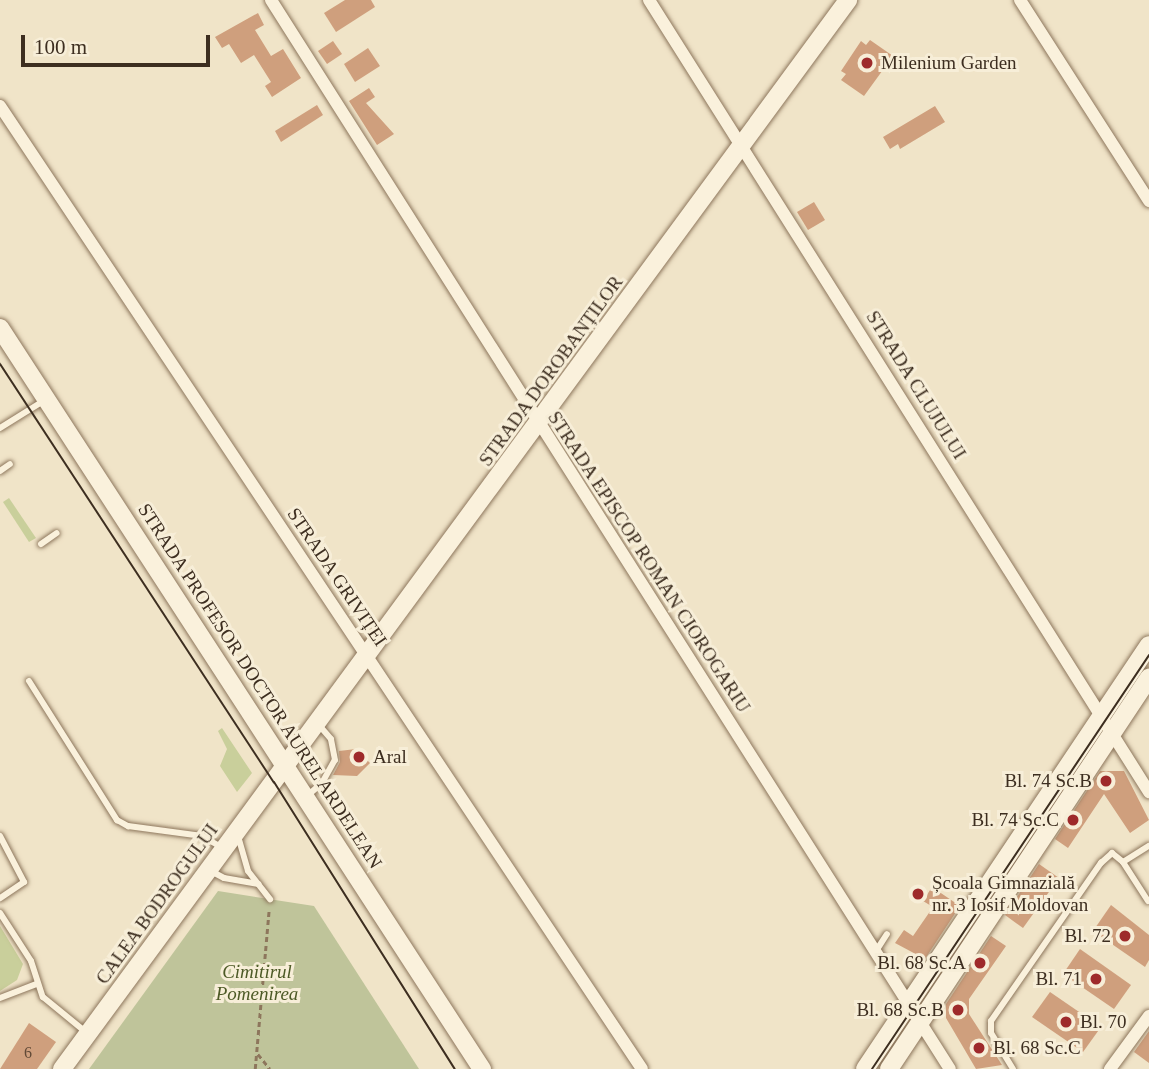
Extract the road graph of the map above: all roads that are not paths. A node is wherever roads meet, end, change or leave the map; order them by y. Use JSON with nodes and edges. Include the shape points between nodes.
{"nodes":[{"id":1,"x":271,"y":0,"type":"edge"},
{"id":2,"x":649,"y":0,"type":"edge"},
{"id":3,"x":848,"y":0,"type":"edge"},
{"id":4,"x":1020,"y":0,"type":"edge"},
{"id":5,"x":0,"y":106,"type":"edge"},
{"id":6,"x":741,"y":146,"type":"junction"},
{"id":7,"x":1149,"y":201,"type":"edge"},
{"id":8,"x":0,"y":328,"type":"edge"},
{"id":9,"x":47,"y":399,"type":"junction"},
{"id":10,"x":538,"y":424,"type":"junction"},
{"id":11,"x":0,"y":428,"type":"edge"},
{"id":12,"x":10,"y":464,"type":"dead end"},
{"id":13,"x":0,"y":471,"type":"edge"},
{"id":14,"x":57,"y":533,"type":"dead end"},
{"id":15,"x":41,"y":544,"type":"dead end"},
{"id":16,"x":1149,"y":645,"type":"edge"},
{"id":17,"x":367,"y":657,"type":"junction"},
{"id":18,"x":1149,"y":677,"type":"edge"},
{"id":19,"x":29,"y":681,"type":"dead end"},
{"id":20,"x":1101,"y":715,"type":"junction"},
{"id":21,"x":318,"y":724,"type":"junction"},
{"id":22,"x":1112,"y":733,"type":"junction"},
{"id":23,"x":287,"y":765,"type":"junction"},
{"id":24,"x":1149,"y":792,"type":"edge"},
{"id":25,"x":307,"y":796,"type":"junction"},
{"id":26,"x":237,"y":831,"type":"junction"},
{"id":27,"x":0,"y":836,"type":"edge"},
{"id":28,"x":1149,"y":846,"type":"edge"},
{"id":29,"x":224,"y":849,"type":"junction"},
{"id":30,"x":1123,"y":862,"type":"junction"},
{"id":31,"x":209,"y":870,"type":"junction"},
{"id":32,"x":260,"y":884,"type":"junction"},
{"id":33,"x":0,"y":898,"type":"edge"},
{"id":34,"x":270,"y":899,"type":"road end"},
{"id":35,"x":1148,"y":901,"type":"edge"},
{"id":36,"x":0,"y":913,"type":"edge"},
{"id":37,"x":887,"y":934,"type":"dead end"},
{"id":38,"x":876,"y":951,"type":"junction"},
{"id":39,"x":37,"y":984,"type":"junction"},
{"id":40,"x":0,"y":998,"type":"edge"},
{"id":41,"x":908,"y":1001,"type":"junction"},
{"id":42,"x":1149,"y":1016,"type":"edge"},
{"id":43,"x":920,"y":1021,"type":"junction"},
{"id":44,"x":88,"y":1034,"type":"junction"},
{"id":45,"x":62,"y":1069,"type":"edge"},
{"id":46,"x":482,"y":1069,"type":"edge"},
{"id":47,"x":642,"y":1069,"type":"edge"},
{"id":48,"x":865,"y":1069,"type":"edge"},
{"id":49,"x":889,"y":1069,"type":"edge"},
{"id":50,"x":950,"y":1069,"type":"edge"},
{"id":51,"x":1013,"y":1069,"type":"edge"},
{"id":52,"x":1110,"y":1069,"type":"edge"}],
"edges":[{"from":1,"to":10,"type":"street","name":"STRADA EPISCOP ROMAN CIOROGARIU"},
{"from":2,"to":6,"type":"street","name":"STRADA CLUJULUI"},
{"from":3,"to":6,"type":"main road","name":"STRADA DOROBANȚILOR"},
{"from":4,"to":7,"type":"street"},
{"from":5,"to":17,"type":"street","name":"STRADA GRIVIȚEI"},
{"from":6,"to":10,"type":"main road","name":"STRADA DOROBANȚILOR"},
{"from":6,"to":20,"type":"street","name":"STRADA CLUJULUI"},
{"from":8,"to":9,"type":"main road","name":"STRADA PROFESOR DOCTOR AUREL ARDELEAN"},
{"from":9,"to":11,"type":"lane"},
{"from":9,"to":23,"type":"main road","name":"STRADA PROFESOR DOCTOR AUREL ARDELEAN"},
{"from":10,"to":17,"type":"main road","name":"STRADA DOROBANȚILOR"},
{"from":10,"to":38,"type":"street","name":"STRADA EPISCOP ROMAN CIOROGARIU"},
{"from":12,"to":13,"type":"lane"},
{"from":14,"to":15,"type":"lane"},
{"from":16,"to":20,"type":"main road"},
{"from":17,"to":21,"type":"main road","name":"STRADA DOROBANȚILOR"},
{"from":17,"to":47,"type":"street","name":"STRADA GRIVIȚEI"},
{"from":18,"to":22,"type":"main road"},
{"from":19,"to":29,"type":"lane","via":[[117,820],[128,826],[202,836]]},
{"from":20,"to":22,"type":"street","name":"STRADA CLUJULUI"},
{"from":20,"to":41,"type":"main road"},
{"from":21,"to":23,"type":"main road","name":"STRADA DOROBANȚILOR"},
{"from":21,"to":25,"type":"lane","via":[[331,739],[335,760],[322,783]]},
{"from":22,"to":24,"type":"street","name":"STRADA CLUJULUI"},
{"from":22,"to":43,"type":"main road"},
{"from":23,"to":25,"type":"main road","name":"STRADA PROFESOR DOCTOR AUREL ARDELEAN"},
{"from":23,"to":26,"type":"main road","name":"CALEA BODROGULUI"},
{"from":25,"to":46,"type":"main road","name":"STRADA PROFESOR DOCTOR AUREL ARDELEAN"},
{"from":26,"to":29,"type":"main road","name":"CALEA BODROGULUI"},
{"from":26,"to":32,"type":"lane","via":[[245,865]]},
{"from":27,"to":33,"type":"lane","via":[[24,882]]},
{"from":28,"to":30,"type":"lane"},
{"from":29,"to":31,"type":"main road","name":"CALEA BODROGULUI"},
{"from":30,"to":35,"type":"lane"},
{"from":30,"to":51,"type":"lane","via":[[1112,853],[1101,863],[991,1020],[989,1029]]},
{"from":31,"to":32,"type":"lane","via":[[224,878]]},
{"from":31,"to":44,"type":"main road","name":"CALEA BODROGULUI"},
{"from":32,"to":34,"type":"lane"},
{"from":36,"to":39,"type":"lane","via":[[31,961]]},
{"from":37,"to":38,"type":"lane"},
{"from":38,"to":41,"type":"street","name":"STRADA EPISCOP ROMAN CIOROGARIU"},
{"from":39,"to":40,"type":"lane"},
{"from":39,"to":44,"type":"lane","via":[[47,1002]]},
{"from":41,"to":43,"type":"street","name":"STRADA EPISCOP ROMAN CIOROGARIU"},
{"from":41,"to":48,"type":"main road"},
{"from":42,"to":52,"type":"street"},
{"from":43,"to":49,"type":"main road"},
{"from":43,"to":50,"type":"street","name":"STRADA EPISCOP ROMAN CIOROGARIU"},
{"from":44,"to":45,"type":"main road","name":"CALEA BODROGULUI"}]}
